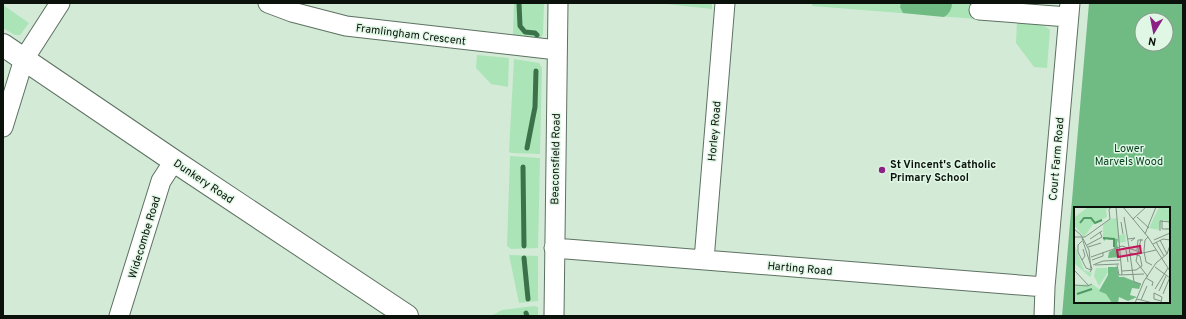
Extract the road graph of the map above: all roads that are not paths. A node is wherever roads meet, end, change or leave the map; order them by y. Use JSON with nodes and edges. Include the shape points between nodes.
{"nodes":[{"id":1,"x":60,"y":3,"type":"edge"},
{"id":2,"x":268,"y":3,"type":"edge"},
{"id":3,"x":558,"y":3,"type":"edge"},
{"id":4,"x":725,"y":3,"type":"edge"},
{"id":5,"x":979,"y":10,"type":"dead end"},
{"id":6,"x":1069,"y":10,"type":"edge"},
{"id":7,"x":3,"y":45,"type":"edge"},
{"id":8,"x":557,"y":50,"type":"junction"},
{"id":9,"x":24,"y":58,"type":"junction"},
{"id":10,"x":3,"y":127,"type":"edge"},
{"id":11,"x":174,"y":161,"type":"junction"},
{"id":12,"x":554,"y":248,"type":"junction"},
{"id":13,"x":704,"y":260,"type":"junction"},
{"id":14,"x":1045,"y":288,"type":"junction"},
{"id":15,"x":119,"y":316,"type":"edge"},
{"id":16,"x":407,"y":316,"type":"edge"},
{"id":17,"x":554,"y":316,"type":"edge"},
{"id":18,"x":1044,"y":316,"type":"edge"}],
"edges":[{"from":1,"to":9,"type":"street"},
{"from":2,"to":8,"type":"street","name":"Framlingham Crescent","via":[[346,26]]},
{"from":3,"to":8,"type":"street","name":"Beaconsfield Road"},
{"from":4,"to":13,"type":"street","name":"Horley Road"},
{"from":5,"to":6,"type":"street"},
{"from":6,"to":14,"type":"street","name":"Court Farm Road"},
{"from":7,"to":9,"type":"street","name":"Dunkery Road"},
{"from":8,"to":12,"type":"street","name":"Beaconsfield Road"},
{"from":9,"to":10,"type":"street"},
{"from":9,"to":11,"type":"street","name":"Dunkery Road"},
{"from":11,"to":15,"type":"street","name":"Widecombe Road","via":[[161,181]]},
{"from":11,"to":16,"type":"street","name":"Dunkery Road"},
{"from":12,"to":13,"type":"street","name":"Harting Road"},
{"from":12,"to":17,"type":"street","name":"Beaconsfield Road"},
{"from":13,"to":14,"type":"street","name":"Harting Road"},
{"from":14,"to":18,"type":"street","name":"Court Farm Road"}]}
